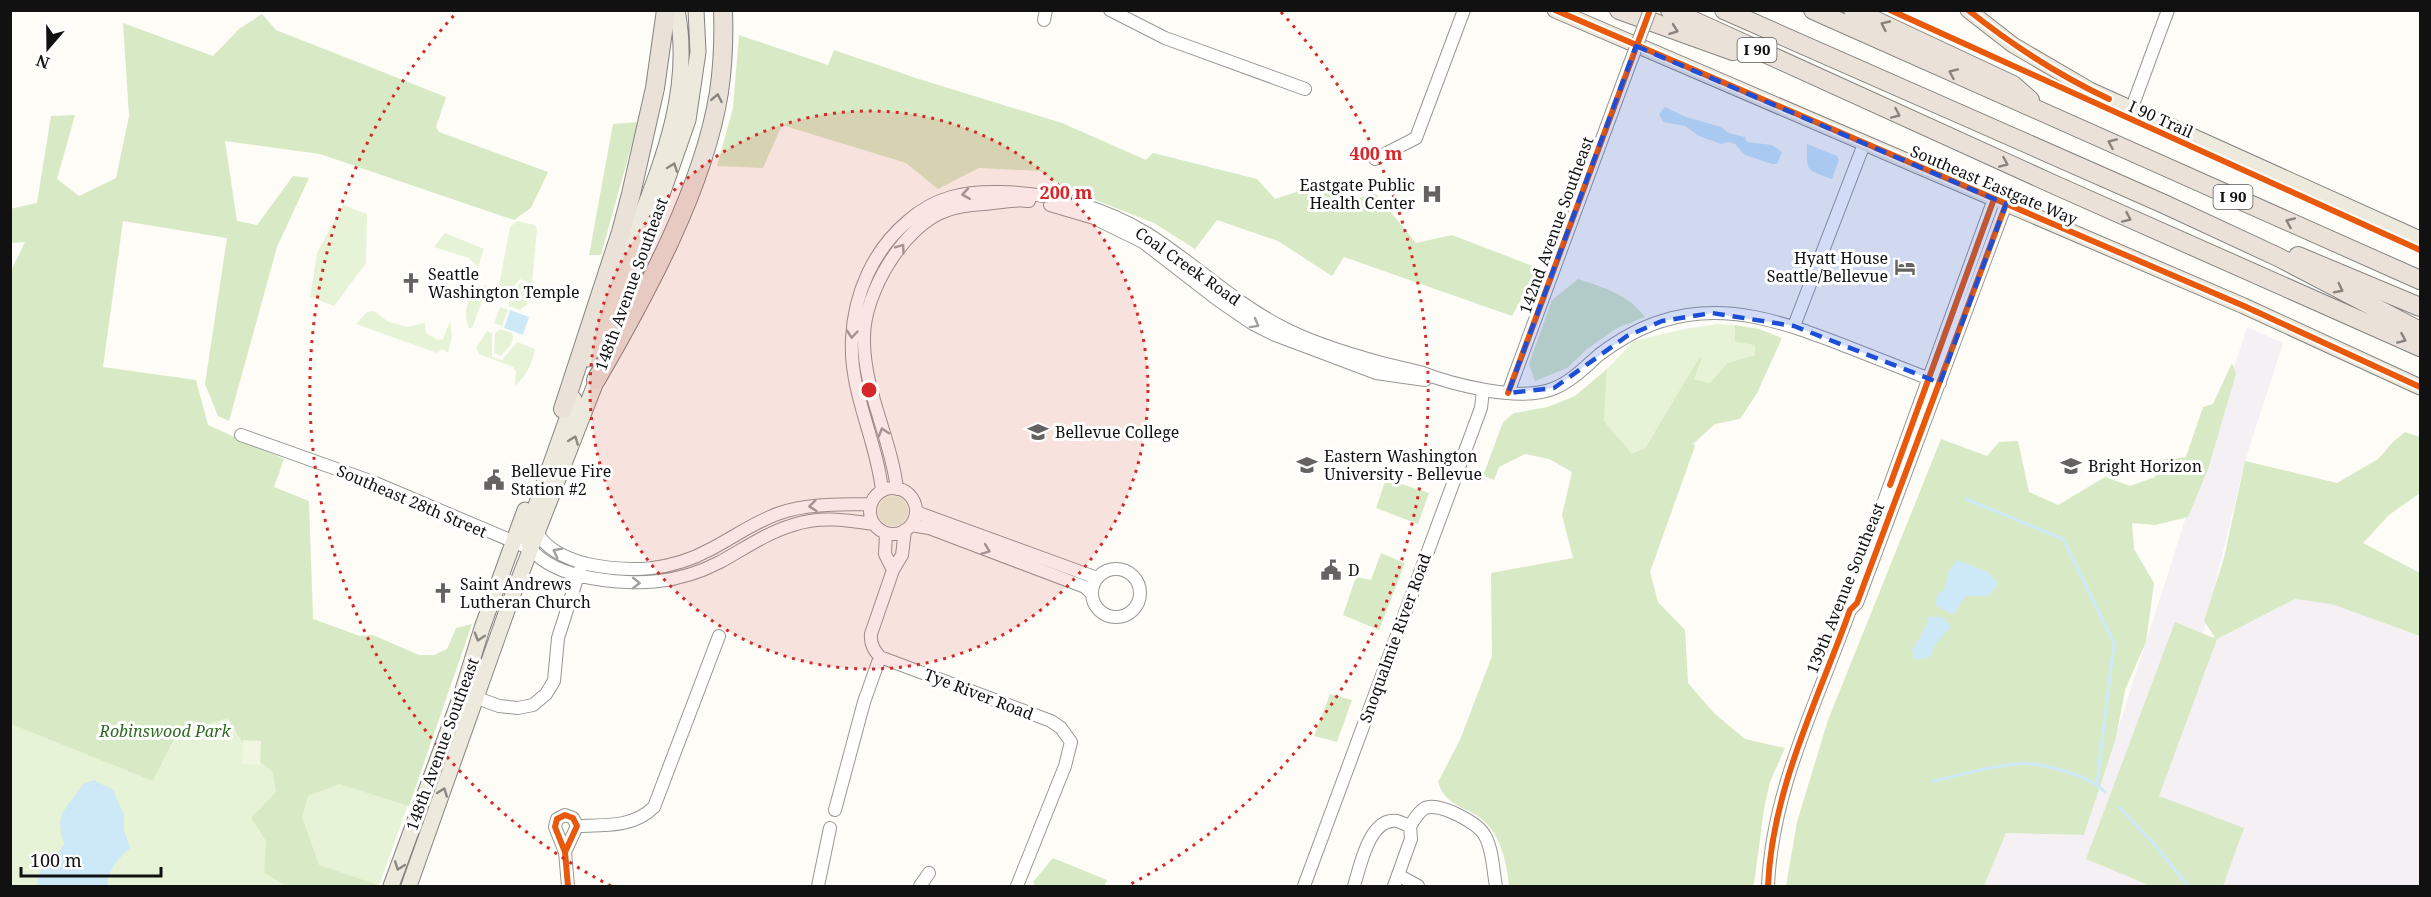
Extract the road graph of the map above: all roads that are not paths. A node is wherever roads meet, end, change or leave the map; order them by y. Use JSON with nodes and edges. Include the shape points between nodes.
{"nodes":[{"id":1,"x":666,"y":10,"type":"edge"},
{"id":2,"x":677,"y":10,"type":"edge"},
{"id":3,"x":696,"y":10,"type":"edge"},
{"id":4,"x":723,"y":10,"type":"edge"},
{"id":5,"x":1110,"y":10,"type":"edge"},
{"id":6,"x":1464,"y":10,"type":"edge"},
{"id":7,"x":1555,"y":10,"type":"edge"},
{"id":8,"x":1619,"y":10,"type":"edge"},
{"id":9,"x":1650,"y":10,"type":"edge"},
{"id":10,"x":1670,"y":10,"type":"edge"},
{"id":11,"x":1755,"y":10,"type":"edge"},
{"id":12,"x":1813,"y":10,"type":"edge"},
{"id":13,"x":1853,"y":10,"type":"edge"},
{"id":14,"x":1968,"y":10,"type":"edge"},
{"id":15,"x":2168,"y":10,"type":"edge"},
{"id":16,"x":1727,"y":12,"type":"edge"},
{"id":17,"x":1305,"y":89,"type":"dead end"},
{"id":18,"x":1843,"y":90,"type":"junction"},
{"id":19,"x":2131,"y":110,"type":"junction"},
{"id":20,"x":2045,"y":113,"type":"junction"},
{"id":21,"x":1864,"y":144,"type":"junction"},
{"id":22,"x":1375,"y":159,"type":"dead end"},
{"id":23,"x":2000,"y":202,"type":"junction"},
{"id":24,"x":2421,"y":239,"type":"edge"},
{"id":25,"x":2421,"y":280,"type":"edge"},
{"id":26,"x":2421,"y":307,"type":"edge"},
{"id":27,"x":1794,"y":326,"type":"junction"},
{"id":28,"x":2421,"y":331,"type":"edge"},
{"id":29,"x":2421,"y":347,"type":"edge"},
{"id":30,"x":591,"y":374,"type":"junction"},
{"id":31,"x":1434,"y":379,"type":"junction"},
{"id":32,"x":1935,"y":381,"type":"junction"},
{"id":33,"x":2421,"y":387,"type":"edge"},
{"id":34,"x":1483,"y":390,"type":"junction"},
{"id":35,"x":1508,"y":393,"type":"junction"},
{"id":36,"x":563,"y":409,"type":"junction"},
{"id":37,"x":242,"y":435,"type":"dead end"},
{"id":38,"x":897,"y":489,"type":"junction"},
{"id":39,"x":882,"y":491,"type":"junction"},
{"id":40,"x":872,"y":504,"type":"junction"},
{"id":41,"x":916,"y":512,"type":"junction"},
{"id":42,"x":874,"y":524,"type":"junction"},
{"id":43,"x":908,"y":528,"type":"junction"},
{"id":44,"x":886,"y":533,"type":"junction"},
{"id":45,"x":538,"y":534,"type":"junction"},
{"id":46,"x":513,"y":543,"type":"junction"},
{"id":47,"x":531,"y":549,"type":"junction"},
{"id":48,"x":582,"y":562,"type":"junction"},
{"id":49,"x":893,"y":570,"type":"junction"},
{"id":50,"x":578,"y":575,"type":"junction"},
{"id":51,"x":1097,"y":578,"type":"junction"},
{"id":52,"x":1092,"y":594,"type":"junction"},
{"id":53,"x":719,"y":636,"type":"dead end"},
{"id":54,"x":880,"y":657,"type":"junction"},
{"id":55,"x":469,"y":695,"type":"junction"},
{"id":56,"x":836,"y":810,"type":"dead end"},
{"id":57,"x":577,"y":826,"type":"junction"},
{"id":58,"x":1410,"y":826,"type":"junction"},
{"id":59,"x":830,"y":828,"type":"dead end"},
{"id":60,"x":565,"y":852,"type":"junction"},
{"id":61,"x":929,"y":873,"type":"dead end"},
{"id":62,"x":1396,"y":881,"type":"edge"},
{"id":63,"x":391,"y":886,"type":"edge"},
{"id":64,"x":409,"y":886,"type":"edge"},
{"id":65,"x":568,"y":886,"type":"edge"},
{"id":66,"x":818,"y":886,"type":"edge"},
{"id":67,"x":920,"y":886,"type":"edge"},
{"id":68,"x":1017,"y":886,"type":"edge"},
{"id":69,"x":1304,"y":886,"type":"edge"},
{"id":70,"x":1354,"y":886,"type":"edge"},
{"id":71,"x":1418,"y":886,"type":"edge"},
{"id":72,"x":1496,"y":886,"type":"edge"},
{"id":73,"x":1768,"y":886,"type":"edge"}],
"edges":[{"from":1,"to":36,"type":"highway","via":[[648,127],[621,232]]},
{"from":2,"to":30,"type":"main road","name":"148th Avenue Southeast","via":[[681,52],[675,117]]},
{"from":30,"to":3,"type":"main road","name":"148th Avenue Southeast","one_way":true,"via":[[688,120],[698,52]]},
{"from":30,"to":4,"type":"highway","one_way":true,"via":[[636,311],[685,203],[718,94]]},
{"from":5,"to":17,"type":"street","via":[[1165,38]]},
{"from":6,"to":22,"type":"street","via":[[1416,138]]},
{"from":7,"to":21,"type":"main road","name":"Southeast Eastgate Way"},
{"from":8,"to":18,"type":"highway","one_way":true},
{"from":9,"to":35,"type":"street","name":"142nd Avenue Southeast","bridge":true},
{"from":10,"to":18,"type":"highway","number":"I 90"},
{"from":11,"to":26,"type":"highway","via":[[2277,247]]},
{"from":20,"to":12,"type":"highway","number":"I 90","one_way":true},
{"from":20,"to":13,"type":"highway","one_way":true,"via":[[2013,86]]},
{"from":14,"to":19,"type":"main road","via":[[2013,45]]},
{"from":15,"to":19,"type":"street"},
{"from":16,"to":28,"type":"highway","one_way":true,"via":[[2164,204]]},
{"from":18,"to":29,"type":"highway","number":"I 90","one_way":true},
{"from":19,"to":24,"type":"main road"},
{"from":25,"to":20,"type":"highway","number":"I 90","one_way":true},
{"from":21,"to":23,"type":"main road","name":"Southeast Eastgate Way"},
{"from":21,"to":27,"type":"street"},
{"from":23,"to":32,"type":"street","name":"139th Avenue Southeast"},
{"from":23,"to":33,"type":"main road","name":"Southeast Eastgate Way"},
{"from":27,"to":32,"type":"street","name":"Coal Creek Road"},
{"from":27,"to":35,"type":"street","name":"Coal Creek Road","via":[[1736,313],[1680,316],[1627,336],[1554,388]]},
{"from":30,"to":36,"type":"main road","name":"148th Avenue Southeast"},
{"from":45,"to":30,"type":"main road","name":"148th Avenue Southeast","one_way":true},
{"from":30,"to":47,"type":"main road","name":"148th Avenue Southeast","via":[[528,528]]},
{"from":31,"to":34,"type":"street","name":"Coal Creek Road"},
{"from":38,"to":31,"type":"street","name":"Coal Creek Road","one_way":true,"via":[[868,378],[865,323],[885,269],[920,226],[948,210],[1025,200],[1094,218],[1143,242],[1253,324],[1376,373]]},
{"from":31,"to":39,"type":"street","name":"Coal Creek Road","one_way":true,"via":[[1280,326],[1227,294],[1148,234],[1108,214],[1028,193],[964,193],[932,204],[897,230],[876,255],[853,322],[854,374]]},
{"from":32,"to":73,"type":"street","name":"139th Avenue Southeast","via":[[1848,600],[1850,610],[1785,788],[1775,828]]},
{"from":34,"to":35,"type":"street","name":"Coal Creek Road"},
{"from":34,"to":69,"type":"street","name":"Snoqualmie River Road","via":[[1481,408]]},
{"from":36,"to":46,"type":"main road","name":"148th Avenue Southeast"},
{"from":37,"to":46,"type":"street","name":"Southeast 28th Street","via":[[373,482]]},
{"from":38,"to":39,"type":"street"},
{"from":38,"to":41,"type":"street","via":[[911,497]]},
{"from":39,"to":40,"type":"street"},
{"from":40,"to":42,"type":"street"},
{"from":40,"to":48,"type":"street","one_way":true,"via":[[813,506],[778,514],[699,555],[663,567],[625,570]]},
{"from":41,"to":43,"type":"street"},
{"from":41,"to":51,"type":"street"},
{"from":42,"to":44,"type":"street"},
{"from":50,"to":42,"type":"street","name":"Southeast 28th Street","one_way":true,"via":[[640,584],[676,579],[720,562],[795,524],[827,519]]},
{"from":43,"to":44,"type":"street"},
{"from":43,"to":49,"type":"street","via":[[902,555]]},
{"from":43,"to":52,"type":"street","one_way":true,"via":[[929,528],[1085,587]]},
{"from":44,"to":49,"type":"street","via":[[885,554]]},
{"from":45,"to":47,"type":"main road","name":"148th Avenue Southeast"},
{"from":48,"to":45,"type":"street","one_way":true,"via":[[554,552]]},
{"from":46,"to":47,"type":"street","name":"Southeast 28th Street"},
{"from":46,"to":55,"type":"main road","name":"148th Avenue Southeast","one_way":true},
{"from":47,"to":50,"type":"street","name":"Southeast 28th Street","via":[[540,560]]},
{"from":47,"to":55,"type":"main road","name":"148th Avenue Southeast"},
{"from":48,"to":50,"type":"street"},
{"from":49,"to":54,"type":"street","via":[[871,634],[871,645]]},
{"from":50,"to":55,"type":"street","via":[[558,638],[554,681],[546,694],[533,705],[518,708]]},
{"from":51,"to":52,"type":"street"},
{"from":51,"to":52,"type":"street","via":[[1113,569],[1127,571],[1140,587],[1139,602],[1128,615],[1110,617],[1096,607]]},
{"from":53,"to":57,"type":"street","via":[[654,807],[631,822]]},
{"from":54,"to":56,"type":"street"},
{"from":54,"to":68,"type":"street","name":"Tye River Road","via":[[1051,721],[1068,735],[1069,755]]},
{"from":55,"to":63,"type":"main road","name":"148th Avenue Southeast","one_way":true},
{"from":64,"to":55,"type":"main road","name":"148th Avenue Southeast","one_way":true},
{"from":57,"to":60,"type":"street"},
{"from":57,"to":60,"type":"street","via":[[569,816],[561,816],[555,823]]},
{"from":58,"to":62,"type":"street","via":[[1411,839]]},
{"from":58,"to":70,"type":"street","via":[[1395,821],[1379,826],[1372,834]]},
{"from":58,"to":72,"type":"street","via":[[1419,812],[1429,807],[1475,825],[1487,841]]},
{"from":59,"to":66,"type":"street"},
{"from":60,"to":65,"type":"street"},
{"from":61,"to":67,"type":"street"},
{"from":62,"to":71,"type":"street"}]}
